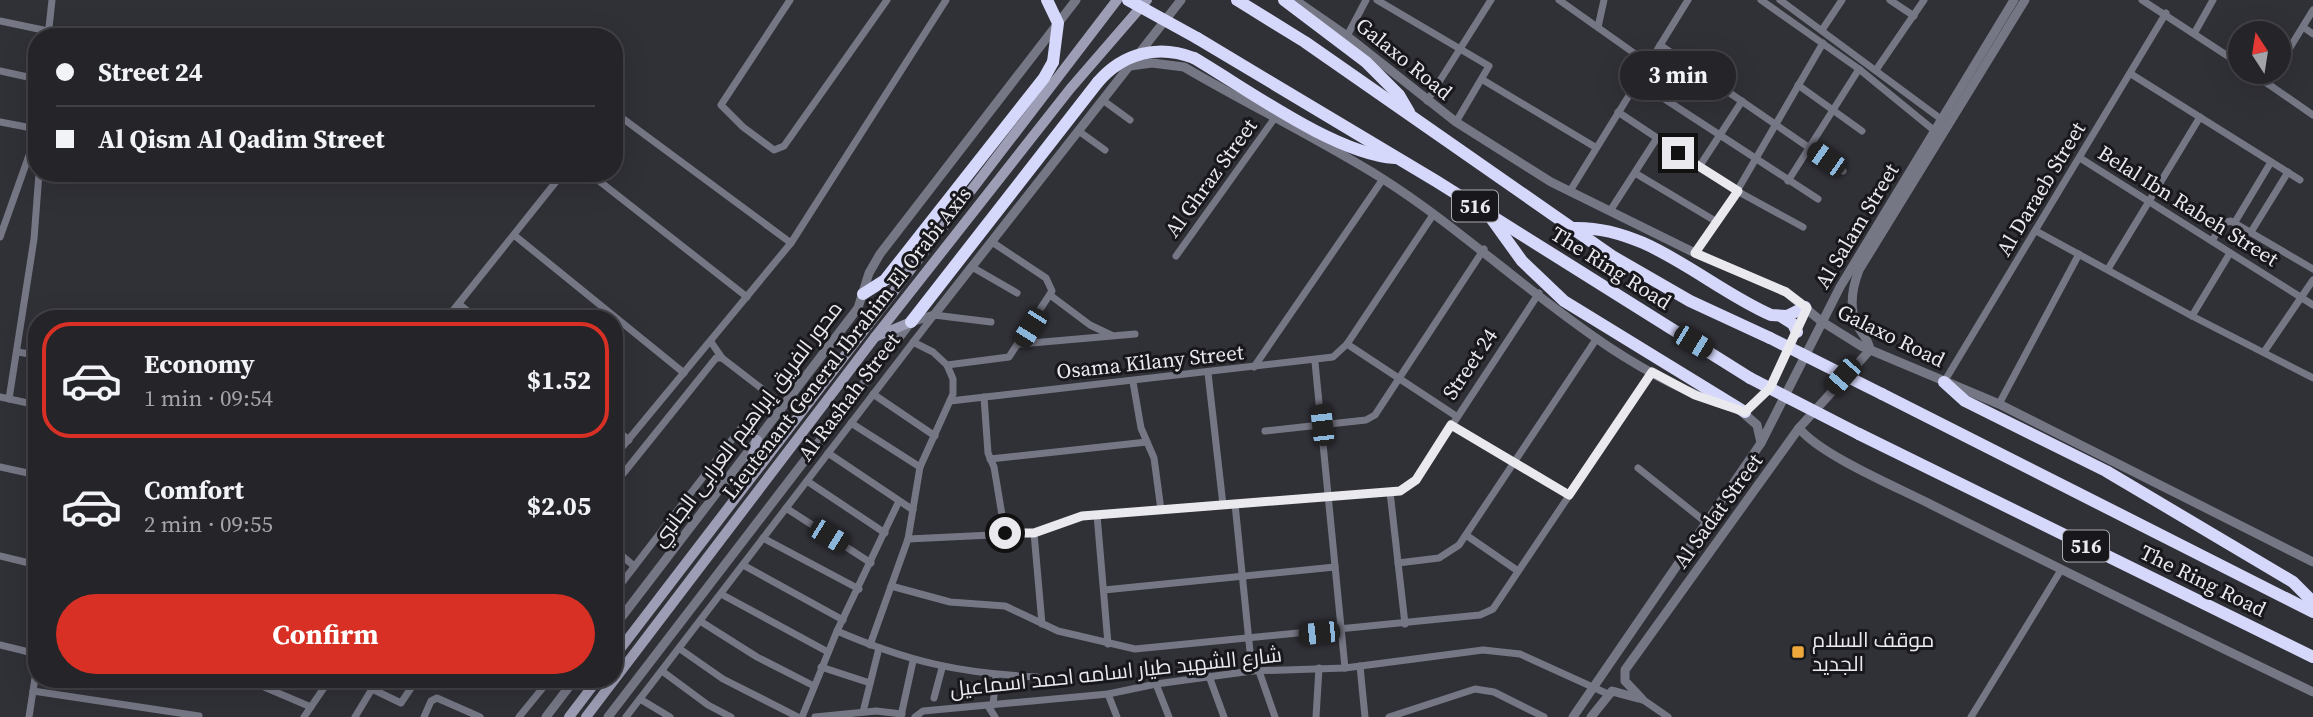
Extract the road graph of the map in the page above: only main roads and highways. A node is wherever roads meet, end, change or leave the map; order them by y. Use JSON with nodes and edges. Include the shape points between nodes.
{"nodes":[{"id":1,"x":1046,"y":0,"type":"edge"},
{"id":2,"x":1117,"y":0,"type":"edge"},
{"id":3,"x":1128,"y":0,"type":"edge"},
{"id":4,"x":1147,"y":0,"type":"edge"},
{"id":5,"x":1237,"y":0,"type":"edge"},
{"id":6,"x":1289,"y":2,"type":"edge"},
{"id":7,"x":1411,"y":115,"type":"junction"},
{"id":8,"x":1398,"y":158,"type":"junction"},
{"id":9,"x":1489,"y":215,"type":"junction"},
{"id":10,"x":1572,"y":228,"type":"junction"},
{"id":11,"x":863,"y":294,"type":"road end"},
{"id":12,"x":1806,"y":308,"type":"road end"},
{"id":13,"x":1782,"y":317,"type":"junction"},
{"id":14,"x":911,"y":321,"type":"joint"},
{"id":15,"x":1797,"y":332,"type":"road end"},
{"id":16,"x":875,"y":337,"type":"junction"},
{"id":17,"x":1944,"y":382,"type":"road end"},
{"id":18,"x":1745,"y":412,"type":"road end"},
{"id":19,"x":757,"y":440,"type":"road end"},
{"id":20,"x":745,"y":484,"type":"junction"},
{"id":21,"x":2313,"y":602,"type":"edge"},
{"id":22,"x":2313,"y":612,"type":"edge"},
{"id":23,"x":623,"y":645,"type":"edge"},
{"id":24,"x":2313,"y":657,"type":"edge"},
{"id":25,"x":623,"y":668,"type":"edge"},
{"id":26,"x":591,"y":688,"type":"edge"},
{"id":27,"x":608,"y":688,"type":"edge"},
{"id":28,"x":569,"y":717,"type":"edge"},
{"id":29,"x":586,"y":717,"type":"edge"}],
"edges":[{"from":1,"to":11,"type":"highway","bridge":true,"via":[[1058,23],[1054,62],[885,280]]},
{"from":2,"to":20,"type":"main road","name":"Lieutenant General Ibrahim El Orabi Axis"},
{"from":3,"to":8,"type":"highway","name":"The Ring Road","number":"516","bridge":true},
{"from":4,"to":16,"type":"main road","name":"Lieutenant General Ibrahim El Orabi Axis","via":[[1062,99]]},
{"from":5,"to":7,"type":"highway","name":"The Ring Road","number":"516"},
{"from":6,"to":7,"type":"highway","via":[[1366,62],[1399,95]]},
{"from":7,"to":10,"type":"highway","name":"The Ring Road","number":"516"},
{"from":8,"to":9,"type":"highway","name":"The Ring Road","number":"516"},
{"from":8,"to":14,"type":"highway","bridge":true,"via":[[1368,155],[1335,141],[1194,58],[1166,51],[1138,54],[1115,65],[1098,82]]},
{"from":9,"to":18,"type":"highway","via":[[1522,261],[1564,301]]},
{"from":9,"to":24,"type":"highway","name":"The Ring Road","number":"516","bridge":true,"via":[[1750,377]]},
{"from":10,"to":13,"type":"highway","via":[[1605,230],[1639,241],[1766,313]]},
{"from":10,"to":22,"type":"highway","name":"The Ring Road","number":"516","bridge":true,"via":[[1663,287]]},
{"from":12,"to":13,"type":"highway"},
{"from":13,"to":15,"type":"highway"},
{"from":14,"to":16,"type":"main road"},
{"from":16,"to":25,"type":"main road","name":"Lieutenant General Ibrahim El Orabi Axis"},
{"from":17,"to":21,"type":"highway","via":[[1965,401],[2106,471],[2293,582]]},
{"from":19,"to":20,"type":"main road"},
{"from":20,"to":23,"type":"main road","name":"Lieutenant General Ibrahim El Orabi Axis"},
{"from":26,"to":28,"type":"main road"},
{"from":27,"to":29,"type":"main road","name":"Lieutenant General Ibrahim El Orabi Axis"}]}
